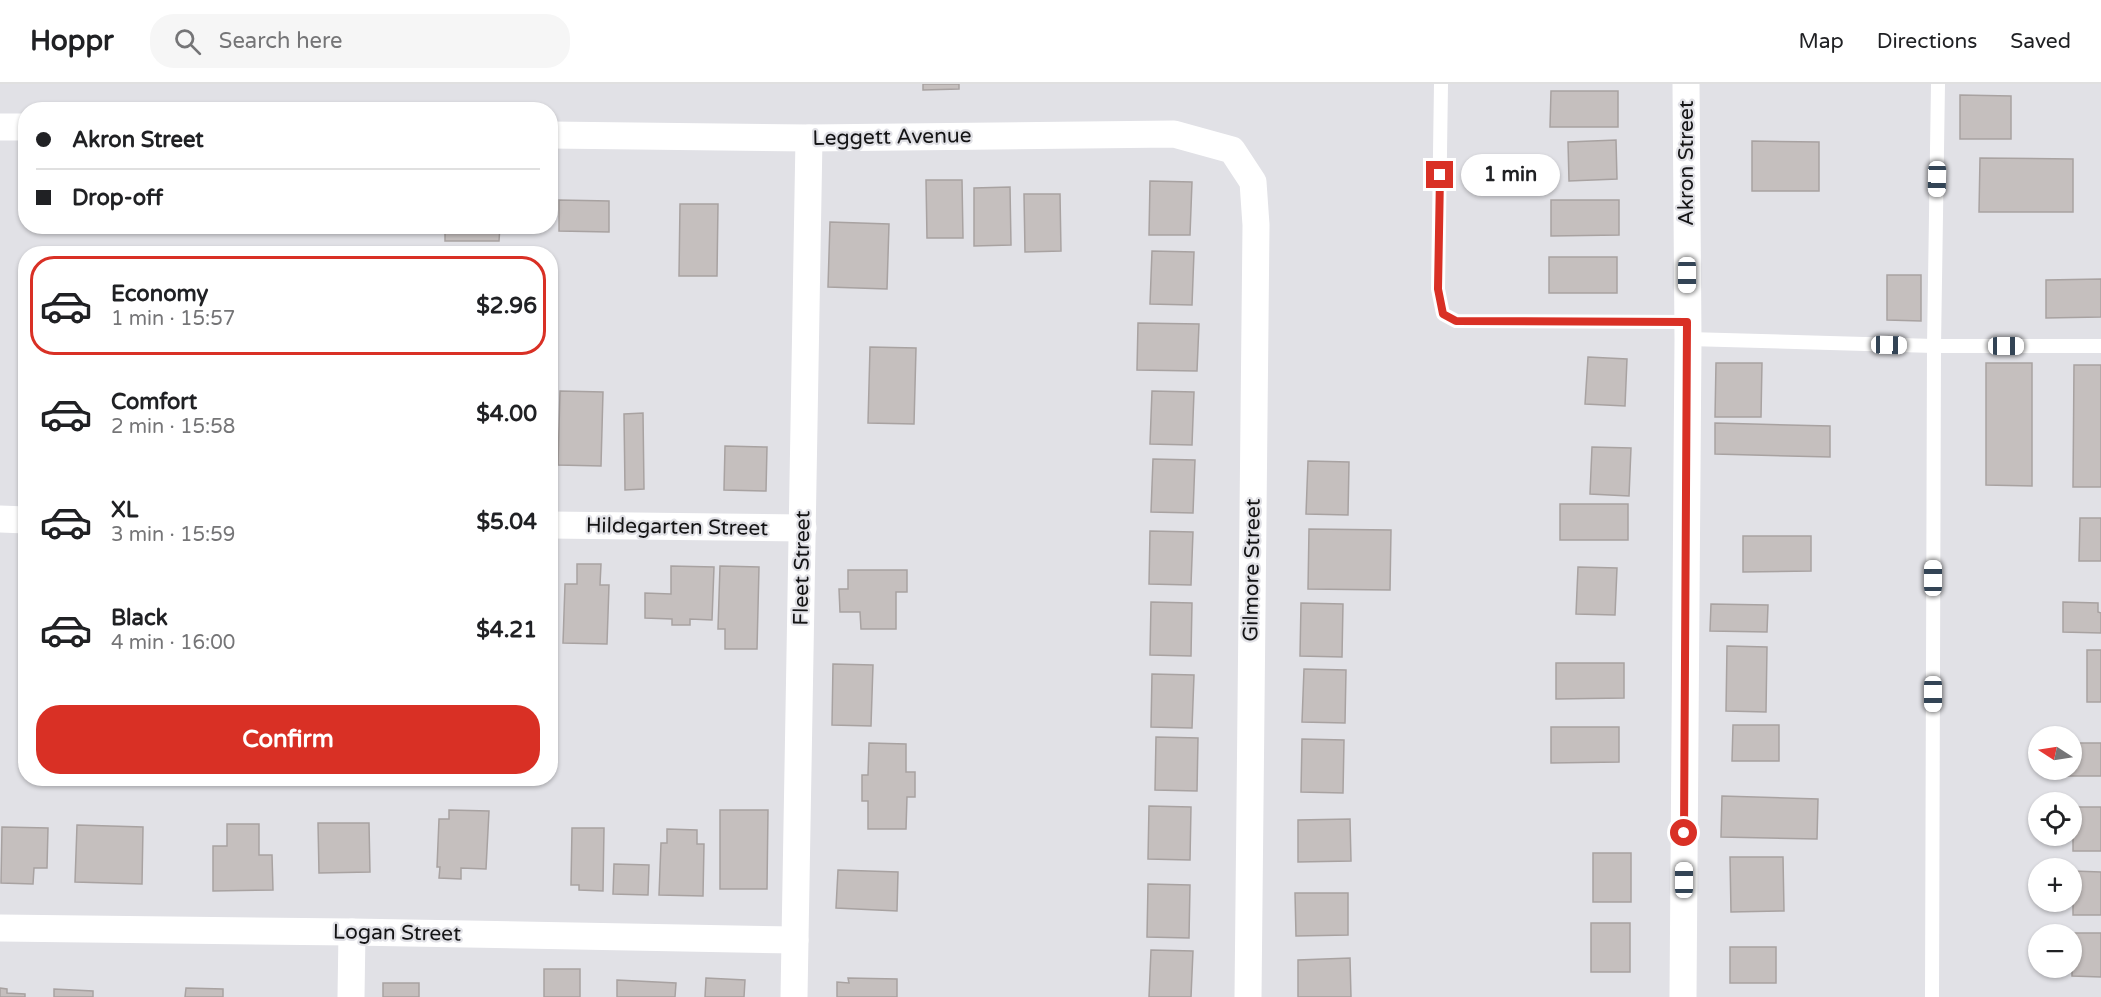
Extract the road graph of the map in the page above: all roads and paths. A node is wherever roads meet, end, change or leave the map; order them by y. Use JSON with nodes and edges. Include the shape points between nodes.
{"nodes":[{"id":1,"x":1441,"y":84,"type":"edge"},
{"id":2,"x":1686,"y":84,"type":"edge"},
{"id":3,"x":1938,"y":84,"type":"edge"},
{"id":4,"x":0,"y":127,"type":"edge"},
{"id":5,"x":18,"y":127,"type":"edge"},
{"id":6,"x":558,"y":135,"type":"edge"},
{"id":7,"x":809,"y":138,"type":"junction"},
{"id":8,"x":1232,"y":150,"type":"joint"},
{"id":9,"x":1688,"y":331,"type":"junction"},
{"id":10,"x":1934,"y":346,"type":"junction"},
{"id":11,"x":2101,"y":346,"type":"edge"},
{"id":12,"x":0,"y":519,"type":"edge"},
{"id":13,"x":18,"y":520,"type":"edge"},
{"id":14,"x":558,"y":525,"type":"edge"},
{"id":15,"x":803,"y":528,"type":"junction"},
{"id":16,"x":0,"y":928,"type":"edge"},
{"id":17,"x":352,"y":932,"type":"junction"},
{"id":18,"x":795,"y":940,"type":"junction"},
{"id":19,"x":351,"y":997,"type":"edge"},
{"id":20,"x":794,"y":997,"type":"edge"},
{"id":21,"x":1248,"y":997,"type":"edge"},
{"id":22,"x":1683,"y":997,"type":"edge"},
{"id":23,"x":1932,"y":997,"type":"edge"}],
"edges":[{"from":1,"to":9,"type":"lane","via":[[1438,289],[1443,314],[1456,321]]},
{"from":2,"to":9,"type":"street","name":"Akron Street"},
{"from":3,"to":10,"type":"lane"},
{"from":4,"to":5,"type":"street"},
{"from":6,"to":7,"type":"street","name":"Leggett Avenue"},
{"from":7,"to":8,"type":"street","name":"Leggett Avenue","via":[[1174,134]]},
{"from":7,"to":15,"type":"street","name":"Fleet Street"},
{"from":8,"to":21,"type":"street","name":"Gilmore Street","via":[[1253,182],[1256,225]]},
{"from":9,"to":10,"type":"lane"},
{"from":9,"to":22,"type":"street","name":"Akron Street"},
{"from":10,"to":11,"type":"lane"},
{"from":10,"to":23,"type":"lane"},
{"from":12,"to":13,"type":"street"},
{"from":14,"to":15,"type":"street","name":"Hildegarten Street"},
{"from":15,"to":18,"type":"street","name":"Fleet Street"},
{"from":16,"to":17,"type":"street","name":"Logan Street"},
{"from":17,"to":18,"type":"street","name":"Logan Street"},
{"from":17,"to":19,"type":"street"},
{"from":18,"to":20,"type":"street","name":"Fleet Street"}]}
